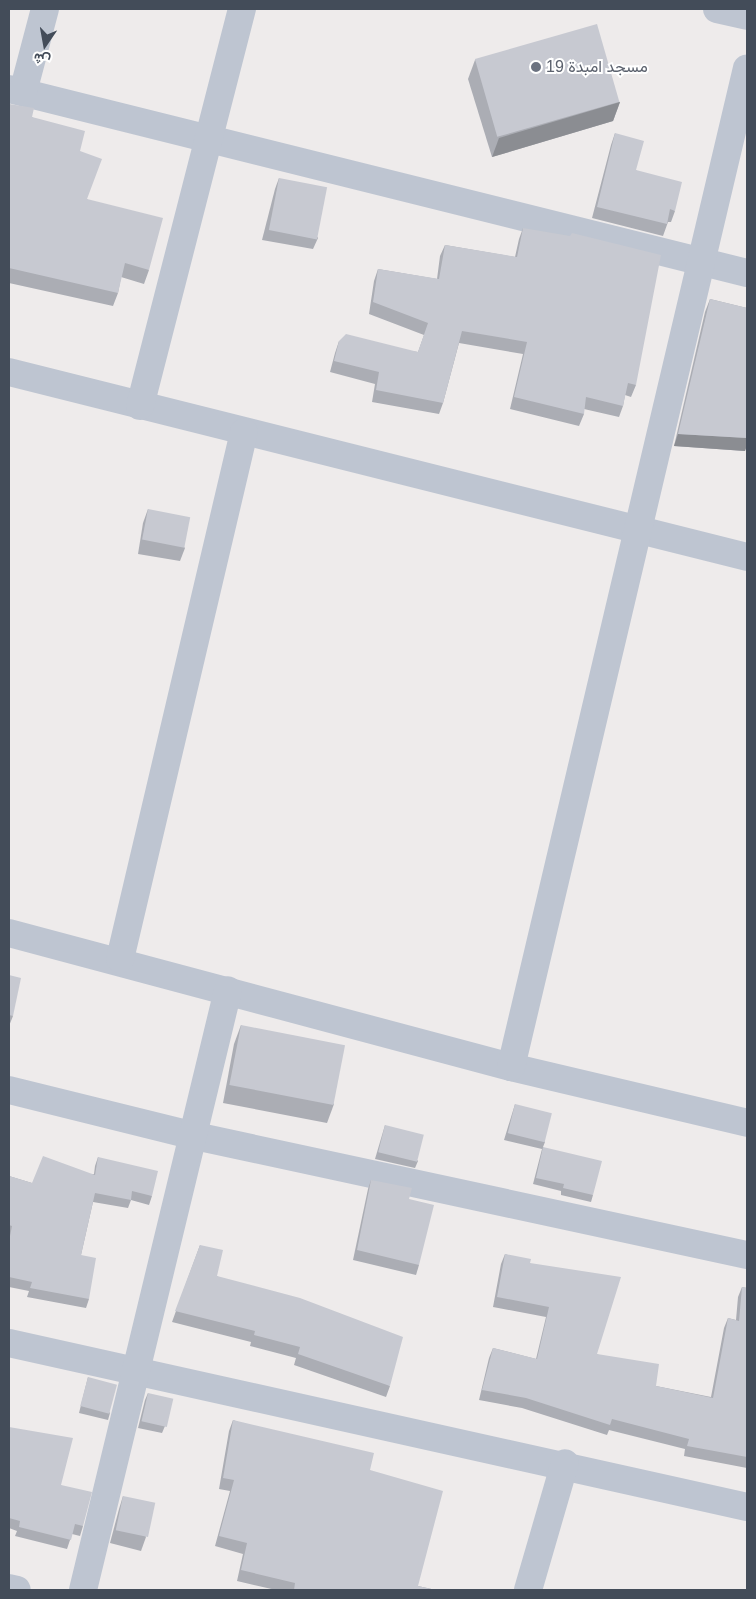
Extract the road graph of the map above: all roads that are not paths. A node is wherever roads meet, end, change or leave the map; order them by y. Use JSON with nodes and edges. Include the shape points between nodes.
{"nodes":[{"id":1,"x":45,"y":9,"type":"edge"},
{"id":2,"x":242,"y":9,"type":"edge"},
{"id":3,"x":717,"y":9,"type":"edge"},
{"id":4,"x":747,"y":16,"type":"edge"},
{"id":5,"x":747,"y":68,"type":"edge"},
{"id":6,"x":16,"y":90,"type":"edge"},
{"id":7,"x":210,"y":138,"type":"junction"},
{"id":8,"x":702,"y":262,"type":"junction"},
{"id":9,"x":747,"y":273,"type":"edge"},
{"id":10,"x":9,"y":372,"type":"edge"},
{"id":11,"x":140,"y":406,"type":"junction"},
{"id":12,"x":244,"y":432,"type":"junction"},
{"id":13,"x":637,"y":532,"type":"junction"},
{"id":14,"x":747,"y":557,"type":"edge"},
{"id":15,"x":9,"y":933,"type":"edge"},
{"id":16,"x":120,"y":959,"type":"junction"},
{"id":17,"x":228,"y":990,"type":"junction"},
{"id":18,"x":510,"y":1067,"type":"junction"},
{"id":19,"x":9,"y":1090,"type":"edge"},
{"id":20,"x":747,"y":1123,"type":"edge"},
{"id":21,"x":195,"y":1136,"type":"junction"},
{"id":22,"x":747,"y":1255,"type":"edge"},
{"id":23,"x":9,"y":1342,"type":"edge"},
{"id":24,"x":134,"y":1373,"type":"junction"},
{"id":25,"x":565,"y":1463,"type":"junction"},
{"id":26,"x":747,"y":1507,"type":"edge"},
{"id":27,"x":9,"y":1588,"type":"edge"},
{"id":28,"x":17,"y":1590,"type":"edge"},
{"id":29,"x":83,"y":1590,"type":"edge"},
{"id":30,"x":528,"y":1590,"type":"edge"}],
"edges":[{"from":1,"to":6,"type":"street"},
{"from":2,"to":7,"type":"street"},
{"from":3,"to":4,"type":"street"},
{"from":5,"to":8,"type":"street"},
{"from":6,"to":7,"type":"street"},
{"from":7,"to":8,"type":"street"},
{"from":7,"to":11,"type":"street"},
{"from":8,"to":9,"type":"street"},
{"from":8,"to":13,"type":"street"},
{"from":10,"to":11,"type":"street"},
{"from":11,"to":12,"type":"street"},
{"from":12,"to":13,"type":"street"},
{"from":12,"to":16,"type":"street"},
{"from":13,"to":14,"type":"street"},
{"from":13,"to":18,"type":"street"},
{"from":15,"to":16,"type":"street"},
{"from":16,"to":17,"type":"street"},
{"from":17,"to":18,"type":"street"},
{"from":17,"to":21,"type":"street"},
{"from":18,"to":20,"type":"street"},
{"from":19,"to":21,"type":"street"},
{"from":21,"to":22,"type":"street"},
{"from":21,"to":24,"type":"street"},
{"from":23,"to":24,"type":"street"},
{"from":24,"to":25,"type":"street"},
{"from":24,"to":29,"type":"street"},
{"from":25,"to":26,"type":"street"},
{"from":25,"to":30,"type":"street"},
{"from":27,"to":28,"type":"street"}]}
